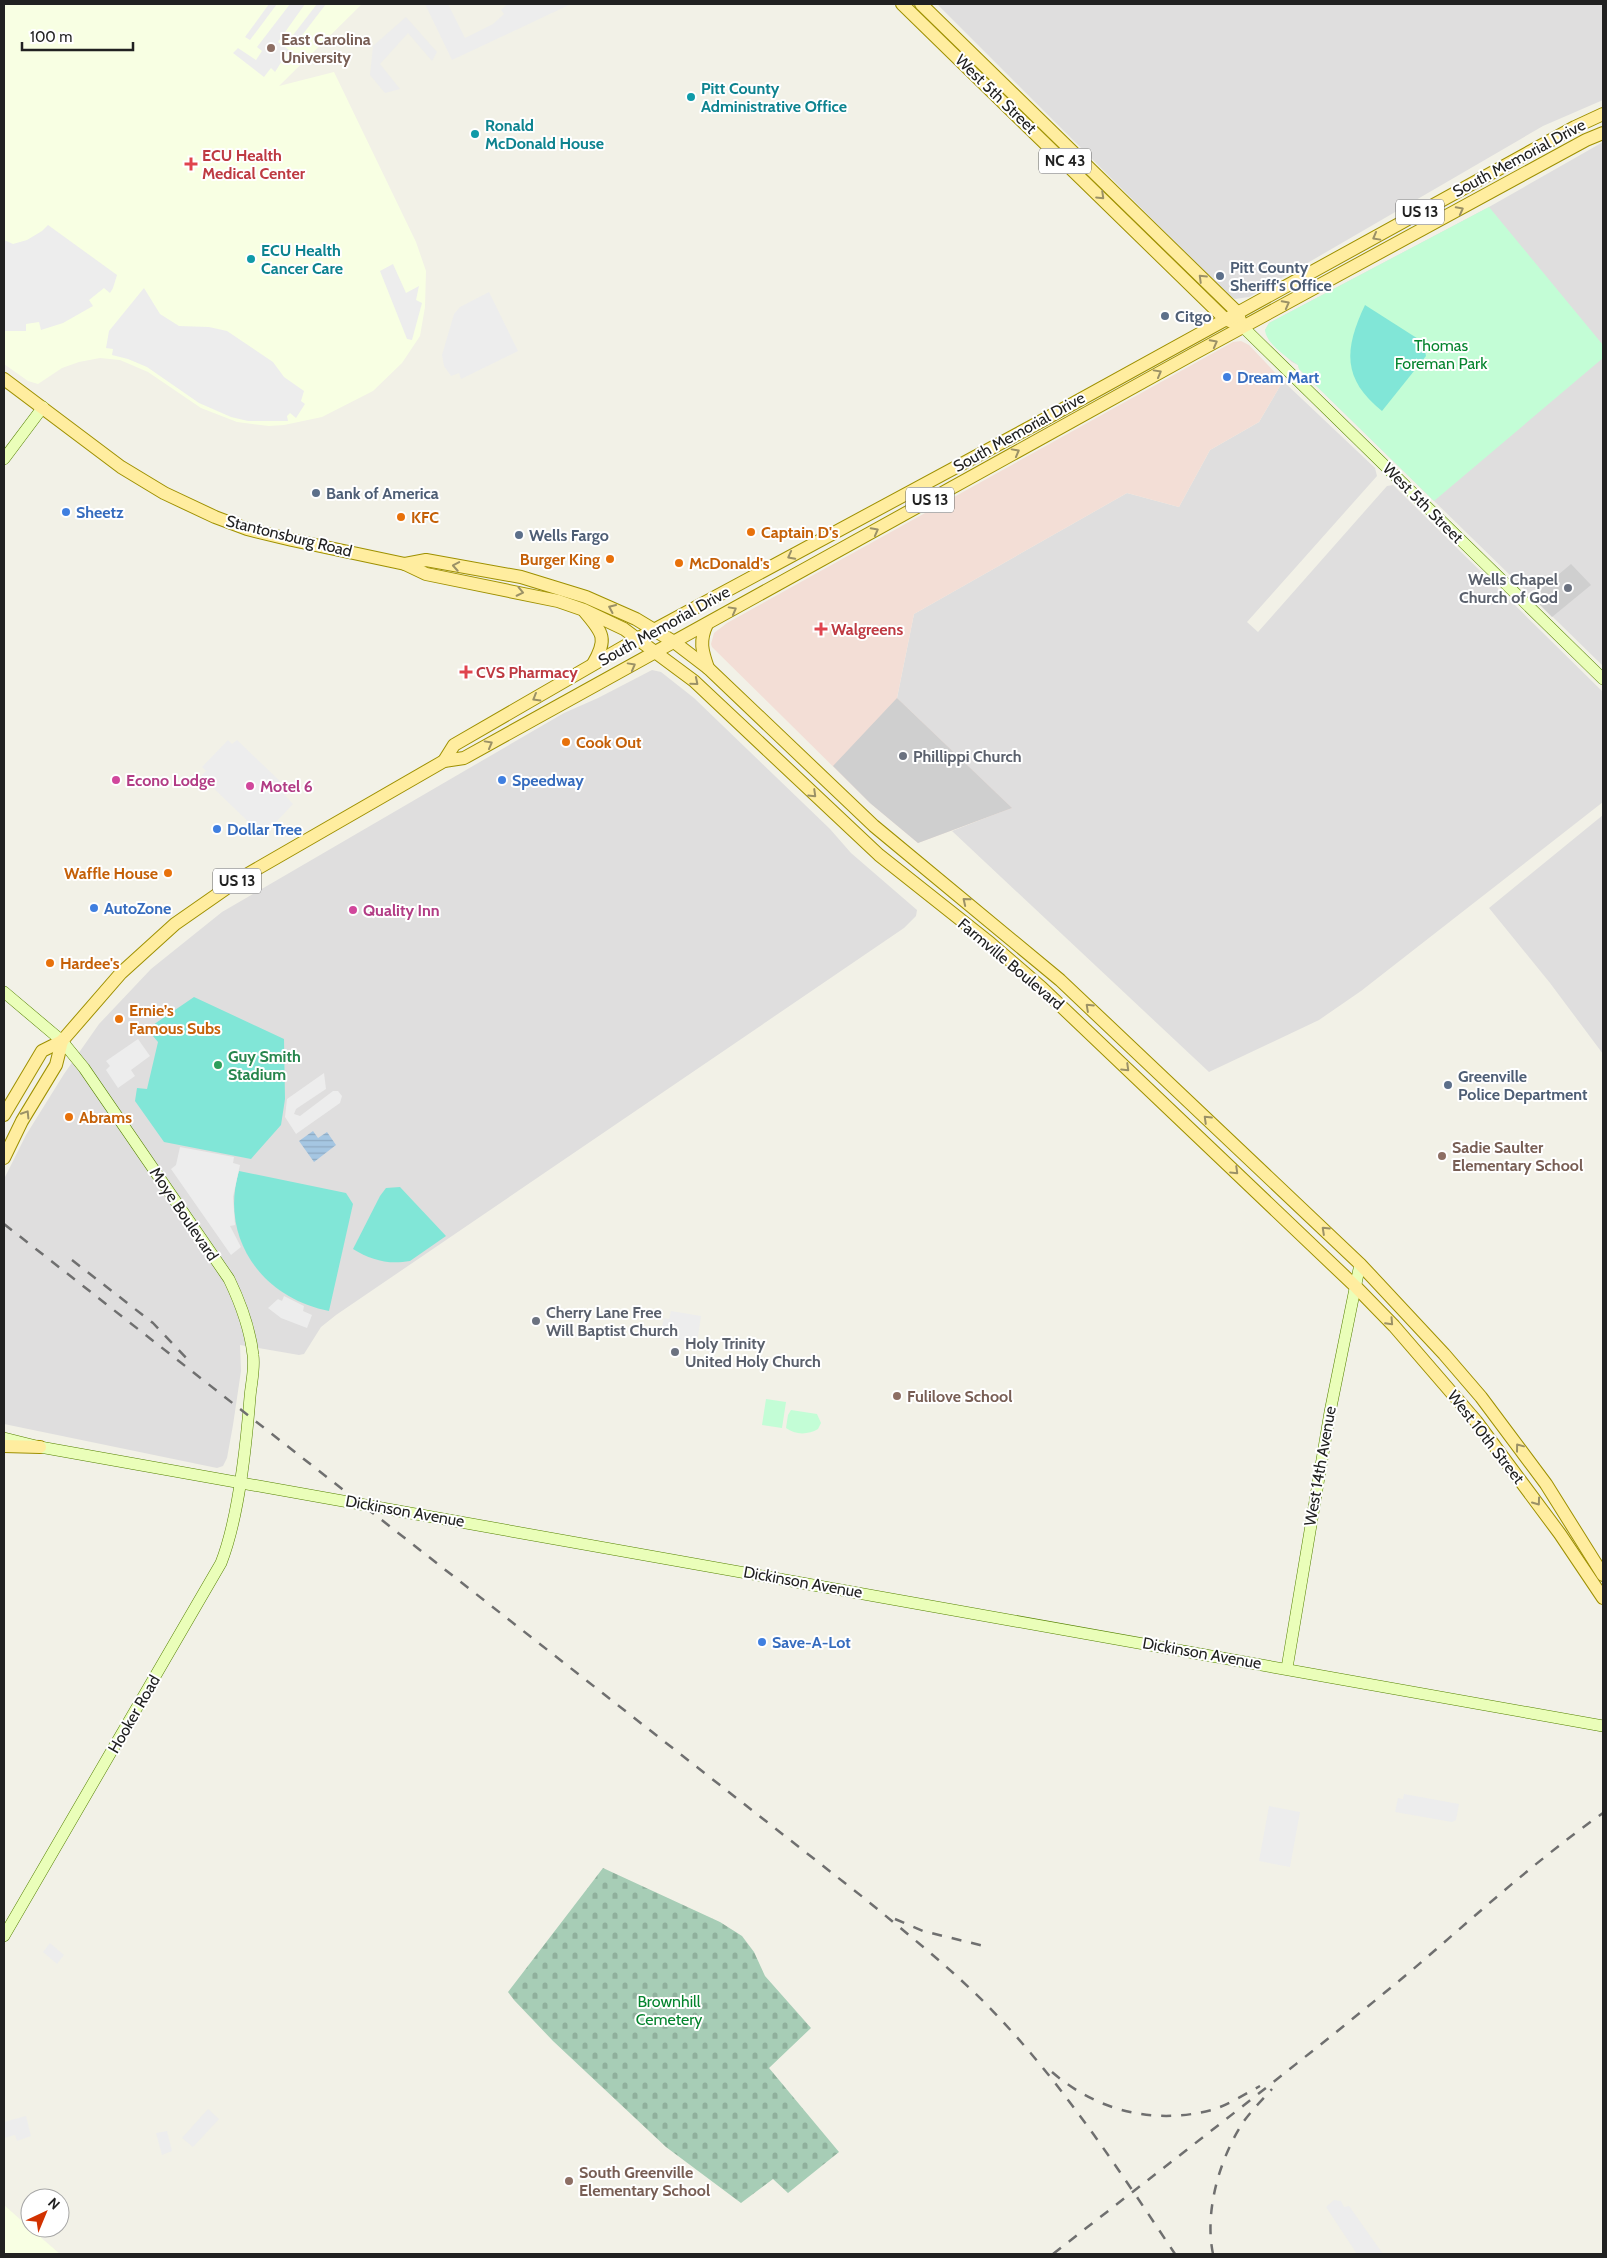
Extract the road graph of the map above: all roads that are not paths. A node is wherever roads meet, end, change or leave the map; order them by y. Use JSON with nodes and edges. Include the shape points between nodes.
{"nodes":[{"id":1,"x":902,"y":4,"type":"edge"},
{"id":2,"x":910,"y":4,"type":"edge"},
{"id":3,"x":921,"y":4,"type":"edge"},
{"id":4,"x":976,"y":55,"type":"junction"},
{"id":5,"x":1603,"y":114,"type":"edge"},
{"id":6,"x":1603,"y":133,"type":"edge"},
{"id":7,"x":1237,"y":312,"type":"junction"},
{"id":8,"x":1225,"y":319,"type":"junction"},
{"id":9,"x":1243,"y":327,"type":"junction"},
{"id":10,"x":4,"y":379,"type":"edge"},
{"id":11,"x":43,"y":407,"type":"junction"},
{"id":12,"x":4,"y":459,"type":"edge"},
{"id":13,"x":405,"y":564,"type":"junction"},
{"id":14,"x":584,"y":610,"type":"junction"},
{"id":15,"x":708,"y":624,"type":"junction"},
{"id":16,"x":655,"y":630,"type":"junction"},
{"id":17,"x":639,"y":638,"type":"junction"},
{"id":18,"x":674,"y":642,"type":"junction"},
{"id":19,"x":657,"y":652,"type":"junction"},
{"id":20,"x":593,"y":665,"type":"junction"},
{"id":21,"x":708,"y":668,"type":"junction"},
{"id":22,"x":1603,"y":679,"type":"edge"},
{"id":23,"x":444,"y":761,"type":"junction"},
{"id":24,"x":4,"y":992,"type":"edge"},
{"id":25,"x":62,"y":1041,"type":"junction"},
{"id":26,"x":4,"y":1115,"type":"edge"},
{"id":27,"x":4,"y":1158,"type":"edge"},
{"id":28,"x":1360,"y":1264,"type":"junction"},
{"id":29,"x":1356,"y":1287,"type":"junction"},
{"id":30,"x":4,"y":1438,"type":"edge"},
{"id":31,"x":4,"y":1446,"type":"edge"},
{"id":32,"x":40,"y":1447,"type":"junction"},
{"id":33,"x":239,"y":1482,"type":"junction"},
{"id":34,"x":1603,"y":1575,"type":"edge"},
{"id":35,"x":1603,"y":1598,"type":"edge"},
{"id":36,"x":1287,"y":1668,"type":"junction"},
{"id":37,"x":1603,"y":1726,"type":"edge"},
{"id":38,"x":4,"y":1936,"type":"edge"}],
"edges":[{"from":1,"to":8,"type":"main road","name":"West 5th Street","number":"NC 43","one_way":true},
{"from":2,"to":4,"type":"main road","via":[[966,57]]},
{"from":3,"to":4,"type":"main road","name":"West 5th Street","number":"NC 43"},
{"from":7,"to":4,"type":"main road","name":"West 5th Street","number":"NC 43","one_way":true},
{"from":5,"to":7,"type":"main road","name":"South Memorial Drive","number":"US 13","one_way":true},
{"from":9,"to":6,"type":"main road","name":"South Memorial Drive","number":"US 13","one_way":true},
{"from":7,"to":8,"type":"main road","name":"South Memorial Drive","number":"US 13"},
{"from":7,"to":9,"type":"main road","name":"West 5th Street","number":"NC 43"},
{"from":8,"to":9,"type":"main road","name":"West 5th Street"},
{"from":8,"to":16,"type":"main road","name":"South Memorial Drive","number":"US 13","one_way":true},
{"from":15,"to":9,"type":"main road","name":"South Memorial Drive","number":"US 13","one_way":true},
{"from":9,"to":22,"type":"main road","name":"West 5th Street"},
{"from":10,"to":11,"type":"main road","name":"Stantonsburg Road"},
{"from":11,"to":12,"type":"main road"},
{"from":11,"to":13,"type":"main road","name":"Stantonsburg Road","via":[[121,467],[189,506],[247,529]]},
{"from":13,"to":14,"type":"main road","name":"Stantonsburg Road","one_way":true,"via":[[426,574],[521,592]]},
{"from":16,"to":13,"type":"main road","name":"Stantonsburg Road","one_way":true,"via":[[612,607],[552,586],[426,560]]},
{"from":14,"to":17,"type":"main road","name":"Stantonsburg Road"},
{"from":14,"to":20,"type":"main road","via":[[598,627],[603,641]]},
{"from":15,"to":18,"type":"main road","name":"South Memorial Drive","number":"US 13"},
{"from":15,"to":21,"type":"main road","via":[[701,644]]},
{"from":16,"to":17,"type":"main road","name":"South Memorial Drive","number":"US 13"},
{"from":16,"to":18,"type":"main road","name":"Stantonsburg Road"},
{"from":17,"to":19,"type":"main road","name":"Stantonsburg Road"},
{"from":17,"to":20,"type":"main road","name":"South Memorial Drive","number":"US 13"},
{"from":18,"to":19,"type":"main road","name":"South Memorial Drive","number":"US 13"},
{"from":18,"to":21,"type":"main road","name":"Farmville Boulevard"},
{"from":23,"to":19,"type":"main road","name":"South Memorial Drive","number":"US 13","one_way":true,"via":[[464,758]]},
{"from":19,"to":29,"type":"main road","name":"Farmville Boulevard","one_way":true,"via":[[710,694],[879,856],[1036,983]]},
{"from":20,"to":23,"type":"main road","name":"South Memorial Drive","number":"US 13","one_way":true,"via":[[454,745]]},
{"from":28,"to":21,"type":"main road","name":"Farmville Boulevard","one_way":true,"via":[[1060,980],[874,826]]},
{"from":23,"to":25,"type":"main road","name":"South Memorial Drive","number":"US 13","via":[[241,878],[175,924],[121,973]]},
{"from":24,"to":25,"type":"main road","name":"Moye Boulevard"},
{"from":25,"to":26,"type":"main road","name":"South Memorial Drive","number":"US 13","via":[[42,1051]]},
{"from":27,"to":25,"type":"main road","name":"South Memorial Drive","number":"US 13","one_way":true,"via":[[56,1065]]},
{"from":25,"to":33,"type":"main road","name":"Moye Boulevard","via":[[102,1094],[239,1298],[254,1358]]},
{"from":28,"to":29,"type":"main road","name":"West 14th Avenue"},
{"from":34,"to":28,"type":"main road","name":"West 10th Street","one_way":true,"via":[[1546,1484],[1481,1397]]},
{"from":29,"to":35,"type":"main road","name":"West 10th Street","one_way":true,"via":[[1413,1346],[1476,1421]]},
{"from":29,"to":36,"type":"main road","name":"West 14th Avenue","via":[[1330,1412]]},
{"from":30,"to":32,"type":"main road","name":"Dickinson Avenue"},
{"from":31,"to":32,"type":"main road"},
{"from":32,"to":33,"type":"main road","name":"Dickinson Avenue"},
{"from":33,"to":36,"type":"main road","name":"Dickinson Avenue"},
{"from":33,"to":38,"type":"main road","name":"Hooker Road","via":[[232,1528],[221,1563]]},
{"from":36,"to":37,"type":"main road","name":"Dickinson Avenue"}]}
